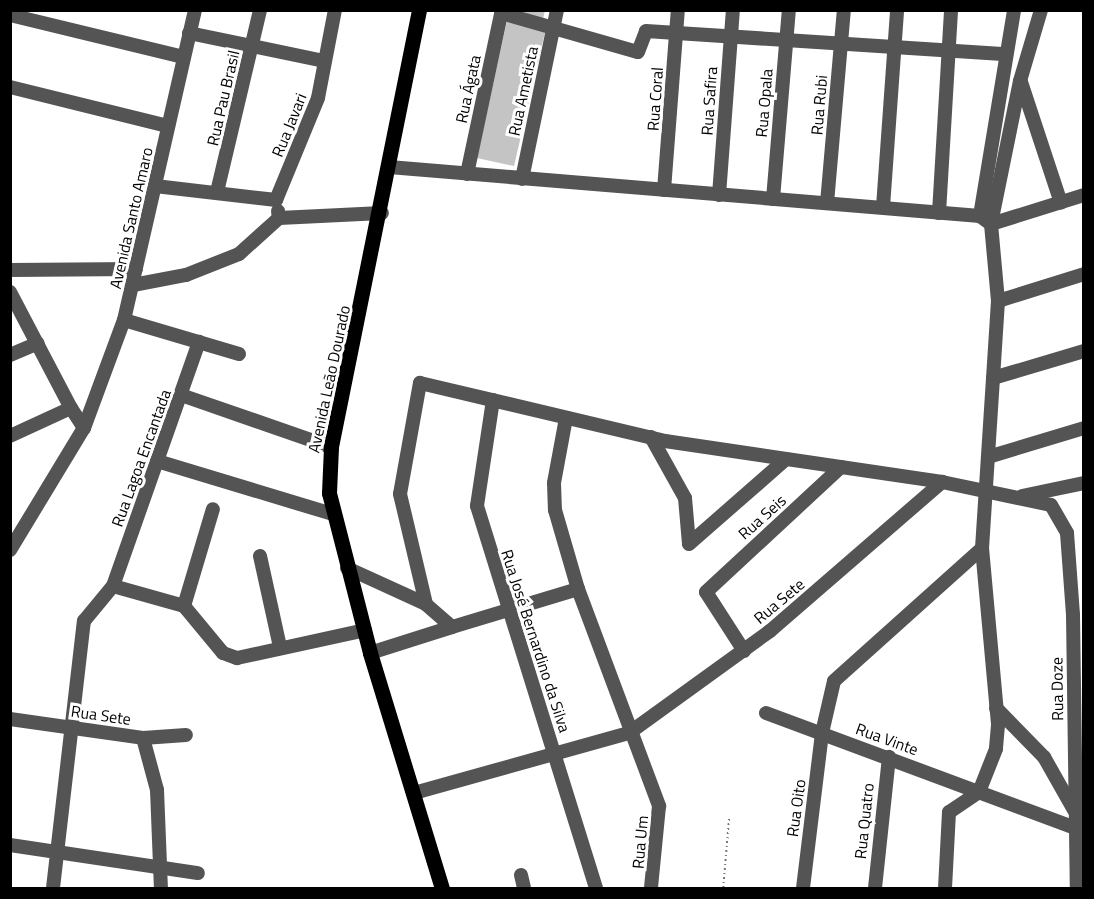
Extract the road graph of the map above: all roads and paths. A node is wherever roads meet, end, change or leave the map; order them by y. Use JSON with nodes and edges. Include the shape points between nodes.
{"nodes":[{"id":1,"x":195,"y":10,"type":"edge"},
{"id":2,"x":260,"y":10,"type":"edge"},
{"id":3,"x":335,"y":10,"type":"edge"},
{"id":4,"x":419,"y":10,"type":"edge"},
{"id":5,"x":557,"y":10,"type":"edge"},
{"id":6,"x":678,"y":10,"type":"edge"},
{"id":7,"x":733,"y":10,"type":"edge"},
{"id":8,"x":789,"y":10,"type":"edge"},
{"id":9,"x":844,"y":10,"type":"edge"},
{"id":10,"x":897,"y":10,"type":"edge"},
{"id":11,"x":951,"y":10,"type":"edge"},
{"id":12,"x":1014,"y":10,"type":"edge"},
{"id":13,"x":1041,"y":10,"type":"edge"},
{"id":14,"x":502,"y":12,"type":"edge"},
{"id":15,"x":10,"y":15,"type":"edge"},
{"id":16,"x":553,"y":27,"type":"junction"},
{"id":17,"x":677,"y":32,"type":"junction"},
{"id":18,"x":189,"y":33,"type":"junction"},
{"id":19,"x":731,"y":35,"type":"junction"},
{"id":20,"x":786,"y":39,"type":"junction"},
{"id":21,"x":841,"y":44,"type":"junction"},
{"id":22,"x":252,"y":46,"type":"junction"},
{"id":23,"x":894,"y":49,"type":"junction"},
{"id":24,"x":948,"y":51,"type":"junction"},
{"id":25,"x":1006,"y":54,"type":"junction"},
{"id":26,"x":184,"y":57,"type":"junction"},
{"id":27,"x":324,"y":61,"type":"junction"},
{"id":28,"x":1020,"y":81,"type":"junction"},
{"id":29,"x":10,"y":87,"type":"edge"},
{"id":30,"x":168,"y":126,"type":"junction"},
{"id":31,"x":389,"y":167,"type":"junction"},
{"id":32,"x":467,"y":174,"type":"junction"},
{"id":33,"x":522,"y":179,"type":"junction"},
{"id":34,"x":156,"y":186,"type":"junction"},
{"id":35,"x":664,"y":190,"type":"junction"},
{"id":36,"x":217,"y":192,"type":"junction"},
{"id":37,"x":719,"y":195,"type":"junction"},
{"id":38,"x":1083,"y":195,"type":"edge"},
{"id":39,"x":773,"y":199,"type":"junction"},
{"id":40,"x":276,"y":200,"type":"junction"},
{"id":41,"x":827,"y":203,"type":"junction"},
{"id":42,"x":1061,"y":203,"type":"junction"},
{"id":43,"x":883,"y":207,"type":"junction"},
{"id":44,"x":382,"y":213,"type":"junction"},
{"id":45,"x":939,"y":213,"type":"junction"},
{"id":46,"x":279,"y":218,"type":"junction"},
{"id":47,"x":986,"y":220,"type":"junction"},
{"id":48,"x":136,"y":269,"type":"junction"},
{"id":49,"x":10,"y":270,"type":"edge"},
{"id":50,"x":1083,"y":274,"type":"edge"},
{"id":51,"x":133,"y":285,"type":"junction"},
{"id":52,"x":10,"y":292,"type":"edge"},
{"id":53,"x":998,"y":301,"type":"junction"},
{"id":54,"x":124,"y":320,"type":"junction"},
{"id":55,"x":199,"y":342,"type":"junction"},
{"id":56,"x":38,"y":343,"type":"junction"},
{"id":57,"x":1083,"y":351,"type":"edge"},
{"id":58,"x":239,"y":354,"type":"dead end"},
{"id":59,"x":10,"y":355,"type":"edge"},
{"id":60,"x":993,"y":378,"type":"junction"},
{"id":61,"x":181,"y":395,"type":"junction"},
{"id":62,"x":493,"y":400,"type":"junction"},
{"id":63,"x":71,"y":408,"type":"junction"},
{"id":64,"x":566,"y":418,"type":"junction"},
{"id":65,"x":1083,"y":428,"type":"edge"},
{"id":66,"x":84,"y":429,"type":"junction"},
{"id":67,"x":10,"y":436,"type":"edge"},
{"id":68,"x":651,"y":437,"type":"junction"},
{"id":69,"x":331,"y":447,"type":"junction"},
{"id":70,"x":988,"y":457,"type":"junction"},
{"id":71,"x":786,"y":459,"type":"junction"},
{"id":72,"x":157,"y":461,"type":"junction"},
{"id":73,"x":841,"y":467,"type":"junction"},
{"id":74,"x":942,"y":482,"type":"junction"},
{"id":75,"x":1083,"y":483,"type":"edge"},
{"id":76,"x":982,"y":490,"type":"junction"},
{"id":77,"x":1014,"y":497,"type":"junction"},
{"id":78,"x":213,"y":509,"type":"dead end"},
{"id":79,"x":332,"y":514,"type":"junction"},
{"id":80,"x":17,"y":530,"type":"edge"},
{"id":81,"x":982,"y":548,"type":"junction"},
{"id":82,"x":10,"y":549,"type":"edge"},
{"id":83,"x":260,"y":556,"type":"dead end"},
{"id":84,"x":347,"y":568,"type":"junction"},
{"id":85,"x":113,"y":586,"type":"junction"},
{"id":86,"x":578,"y":589,"type":"junction"},
{"id":87,"x":426,"y":603,"type":"junction"},
{"id":88,"x":184,"y":606,"type":"junction"},
{"id":89,"x":507,"y":612,"type":"junction"},
{"id":90,"x":1078,"y":615,"type":"edge"},
{"id":91,"x":452,"y":627,"type":"junction"},
{"id":92,"x":365,"y":630,"type":"junction"},
{"id":93,"x":280,"y":647,"type":"junction"},
{"id":94,"x":744,"y":651,"type":"junction"},
{"id":95,"x":370,"y":653,"type":"junction"},
{"id":96,"x":1078,"y":685,"type":"edge"},
{"id":97,"x":996,"y":708,"type":"junction"},
{"id":98,"x":766,"y":713,"type":"dead end"},
{"id":99,"x":10,"y":719,"type":"edge"},
{"id":100,"x":71,"y":727,"type":"junction"},
{"id":101,"x":822,"y":732,"type":"junction"},
{"id":102,"x":629,"y":733,"type":"junction"},
{"id":103,"x":186,"y":735,"type":"dead end"},
{"id":104,"x":143,"y":738,"type":"junction"},
{"id":105,"x":554,"y":750,"type":"junction"},
{"id":106,"x":889,"y":757,"type":"junction"},
{"id":107,"x":1079,"y":759,"type":"edge"},
{"id":108,"x":979,"y":792,"type":"junction"},
{"id":109,"x":414,"y":793,"type":"junction"},
{"id":110,"x":1080,"y":815,"type":"edge"},
{"id":111,"x":729,"y":817,"type":"dead end"},
{"id":112,"x":1080,"y":831,"type":"edge"},
{"id":113,"x":10,"y":844,"type":"edge"},
{"id":114,"x":54,"y":854,"type":"junction"},
{"id":115,"x":164,"y":866,"type":"junction"},
{"id":116,"x":198,"y":873,"type":"dead end"},
{"id":117,"x":53,"y":888,"type":"edge"},
{"id":118,"x":161,"y":888,"type":"edge"},
{"id":119,"x":442,"y":888,"type":"edge"},
{"id":120,"x":596,"y":888,"type":"edge"},
{"id":121,"x":651,"y":888,"type":"edge"},
{"id":122,"x":723,"y":888,"type":"edge"},
{"id":123,"x":803,"y":888,"type":"edge"},
{"id":124,"x":874,"y":888,"type":"edge"},
{"id":125,"x":945,"y":888,"type":"edge"},
{"id":126,"x":1077,"y":888,"type":"edge"}],
"edges":[{"from":1,"to":18,"type":"street","name":"Avenida Santo Amaro"},
{"from":2,"to":22,"type":"street","name":"Rua Pau Brasil"},
{"from":3,"to":27,"type":"street","name":"Rua Javari"},
{"from":4,"to":31,"type":"main road","name":"Avenida Leão Dourado"},
{"from":5,"to":16,"type":"street","name":"Rua Ametista"},
{"from":6,"to":17,"type":"street","name":"Rua Coral"},
{"from":7,"to":19,"type":"street","name":"Rua Safira"},
{"from":8,"to":20,"type":"street","name":"Rua Opala"},
{"from":9,"to":21,"type":"street","name":"Rua Rubi"},
{"from":10,"to":23,"type":"street"},
{"from":11,"to":24,"type":"street"},
{"from":12,"to":25,"type":"street"},
{"from":13,"to":28,"type":"street"},
{"from":14,"to":16,"type":"street"},
{"from":14,"to":32,"type":"street","name":"Rua Ágata"},
{"from":15,"to":26,"type":"street"},
{"from":16,"to":17,"type":"street","via":[[638,52],[646,31]]},
{"from":16,"to":33,"type":"street","name":"Rua Ametista"},
{"from":17,"to":19,"type":"street"},
{"from":17,"to":35,"type":"street","name":"Rua Coral"},
{"from":18,"to":22,"type":"street"},
{"from":18,"to":26,"type":"street","name":"Avenida Santo Amaro"},
{"from":19,"to":20,"type":"street"},
{"from":19,"to":37,"type":"street","name":"Rua Safira"},
{"from":20,"to":21,"type":"street"},
{"from":20,"to":39,"type":"street","name":"Rua Opala"},
{"from":21,"to":23,"type":"street"},
{"from":21,"to":41,"type":"street","name":"Rua Rubi"},
{"from":22,"to":27,"type":"street"},
{"from":22,"to":36,"type":"street","name":"Rua Pau Brasil"},
{"from":23,"to":24,"type":"street"},
{"from":23,"to":43,"type":"street"},
{"from":24,"to":25,"type":"street"},
{"from":24,"to":45,"type":"street"},
{"from":25,"to":47,"type":"street"},
{"from":26,"to":30,"type":"street","name":"Avenida Santo Amaro"},
{"from":27,"to":40,"type":"street","name":"Rua Javari","via":[[318,98]]},
{"from":28,"to":42,"type":"street"},
{"from":28,"to":47,"type":"street"},
{"from":29,"to":30,"type":"street"},
{"from":30,"to":34,"type":"street","name":"Avenida Santo Amaro"},
{"from":31,"to":32,"type":"street"},
{"from":31,"to":44,"type":"main road","name":"Avenida Leão Dourado"},
{"from":32,"to":33,"type":"street"},
{"from":33,"to":35,"type":"street"},
{"from":34,"to":36,"type":"street"},
{"from":34,"to":48,"type":"street","name":"Avenida Santo Amaro"},
{"from":35,"to":37,"type":"street"},
{"from":36,"to":40,"type":"street"},
{"from":37,"to":39,"type":"street"},
{"from":38,"to":42,"type":"street"},
{"from":39,"to":41,"type":"street"},
{"from":40,"to":46,"type":"street"},
{"from":41,"to":43,"type":"street"},
{"from":42,"to":47,"type":"street"},
{"from":43,"to":45,"type":"street"},
{"from":44,"to":46,"type":"street"},
{"from":44,"to":69,"type":"main road","name":"Avenida Leão Dourado"},
{"from":45,"to":47,"type":"street"},
{"from":46,"to":51,"type":"street","via":[[238,254],[186,276]]},
{"from":47,"to":53,"type":"street"},
{"from":48,"to":49,"type":"street"},
{"from":48,"to":51,"type":"street","name":"Avenida Santo Amaro"},
{"from":50,"to":53,"type":"street"},
{"from":51,"to":54,"type":"street","name":"Avenida Santo Amaro"},
{"from":52,"to":56,"type":"street"},
{"from":53,"to":60,"type":"street"},
{"from":54,"to":55,"type":"street"},
{"from":54,"to":66,"type":"street","name":"Avenida Santo Amaro"},
{"from":55,"to":58,"type":"street"},
{"from":55,"to":61,"type":"street","name":"Rua Lagoa Encantada"},
{"from":56,"to":59,"type":"street"},
{"from":56,"to":63,"type":"street"},
{"from":57,"to":60,"type":"street"},
{"from":60,"to":70,"type":"street"},
{"from":61,"to":69,"type":"street"},
{"from":61,"to":72,"type":"street","name":"Rua Lagoa Encantada"},
{"from":62,"to":64,"type":"street"},
{"from":62,"to":87,"type":"street","via":[[425,382],[415,390],[400,494]]},
{"from":62,"to":89,"type":"street","name":"Rua José Bernardino da Silva","via":[[475,497]]},
{"from":63,"to":66,"type":"street"},
{"from":63,"to":67,"type":"street"},
{"from":64,"to":68,"type":"street"},
{"from":64,"to":86,"type":"street","name":"Rua Um","via":[[554,498]]},
{"from":65,"to":70,"type":"street"},
{"from":66,"to":80,"type":"street","name":"Avenida Santo Amaro"},
{"from":68,"to":71,"type":"street"},
{"from":68,"to":71,"type":"street","via":[[685,498],[689,544]]},
{"from":69,"to":79,"type":"main road","name":"Avenida Leão Dourado"},
{"from":70,"to":76,"type":"street"},
{"from":71,"to":73,"type":"street"},
{"from":72,"to":79,"type":"street"},
{"from":72,"to":85,"type":"street","name":"Rua Lagoa Encantada"},
{"from":73,"to":74,"type":"street"},
{"from":73,"to":94,"type":"street","name":"Rua Seis","via":[[706,592]]},
{"from":74,"to":76,"type":"street"},
{"from":74,"to":94,"type":"street","name":"Rua Sete"},
{"from":75,"to":77,"type":"street"},
{"from":76,"to":77,"type":"street"},
{"from":76,"to":81,"type":"street"},
{"from":77,"to":90,"type":"street","name":"Rua Doze","via":[[1042,502],[1056,510],[1067,533]]},
{"from":78,"to":88,"type":"street"},
{"from":79,"to":84,"type":"main road","name":"Avenida Leão Dourado"},
{"from":80,"to":82,"type":"street","name":"Avenida Santo Amaro"},
{"from":81,"to":97,"type":"street"},
{"from":81,"to":101,"type":"street","name":"Rua Oito","via":[[848,664],[830,693]]},
{"from":83,"to":93,"type":"street"},
{"from":84,"to":87,"type":"street"},
{"from":84,"to":92,"type":"main road","name":"Avenida Leão Dourado"},
{"from":85,"to":88,"type":"street"},
{"from":85,"to":100,"type":"street","via":[[84,621]]},
{"from":86,"to":89,"type":"street"},
{"from":86,"to":102,"type":"street","name":"Rua Um"},
{"from":87,"to":91,"type":"street"},
{"from":88,"to":93,"type":"street","via":[[223,653],[237,658]]},
{"from":89,"to":91,"type":"street"},
{"from":89,"to":105,"type":"street","name":"Rua José Bernardino da Silva"},
{"from":90,"to":96,"type":"street","name":"Rua Doze"},
{"from":91,"to":95,"type":"street"},
{"from":92,"to":93,"type":"street"},
{"from":92,"to":95,"type":"main road","name":"Avenida Leão Dourado"},
{"from":94,"to":102,"type":"street","name":"Rua Sete"},
{"from":95,"to":109,"type":"main road","name":"Avenida Leão Dourado"},
{"from":96,"to":107,"type":"street","name":"Rua Doze"},
{"from":97,"to":108,"type":"street","via":[[996,749]]},
{"from":97,"to":110,"type":"street","via":[[1044,757]]},
{"from":98,"to":101,"type":"street","name":"Rua Vinte"},
{"from":99,"to":100,"type":"street","name":"Rua Sete"},
{"from":100,"to":104,"type":"street","name":"Rua Sete"},
{"from":100,"to":114,"type":"street"},
{"from":101,"to":106,"type":"street","name":"Rua Vinte"},
{"from":101,"to":123,"type":"street","name":"Rua Oito"},
{"from":102,"to":105,"type":"street"},
{"from":102,"to":121,"type":"street","name":"Rua Um","via":[[659,806]]},
{"from":103,"to":104,"type":"street","name":"Rua Sete"},
{"from":104,"to":115,"type":"street","via":[[155,778]]},
{"from":105,"to":109,"type":"street"},
{"from":105,"to":120,"type":"street","name":"Rua José Bernardino da Silva"},
{"from":106,"to":108,"type":"street","name":"Rua Vinte"},
{"from":106,"to":124,"type":"street","name":"Rua Quatro"},
{"from":107,"to":110,"type":"street","name":"Rua Doze"},
{"from":108,"to":112,"type":"street","name":"Rua Vinte"},
{"from":108,"to":125,"type":"street","via":[[964,807],[952,809]]},
{"from":109,"to":119,"type":"main road","name":"Avenida Leão Dourado"},
{"from":110,"to":112,"type":"street","name":"Rua Doze"},
{"from":111,"to":122,"type":"path"},
{"from":112,"to":126,"type":"street","name":"Rua Doze"},
{"from":113,"to":114,"type":"street"},
{"from":114,"to":115,"type":"street"},
{"from":114,"to":117,"type":"street"},
{"from":115,"to":116,"type":"street"},
{"from":115,"to":118,"type":"street"}]}
